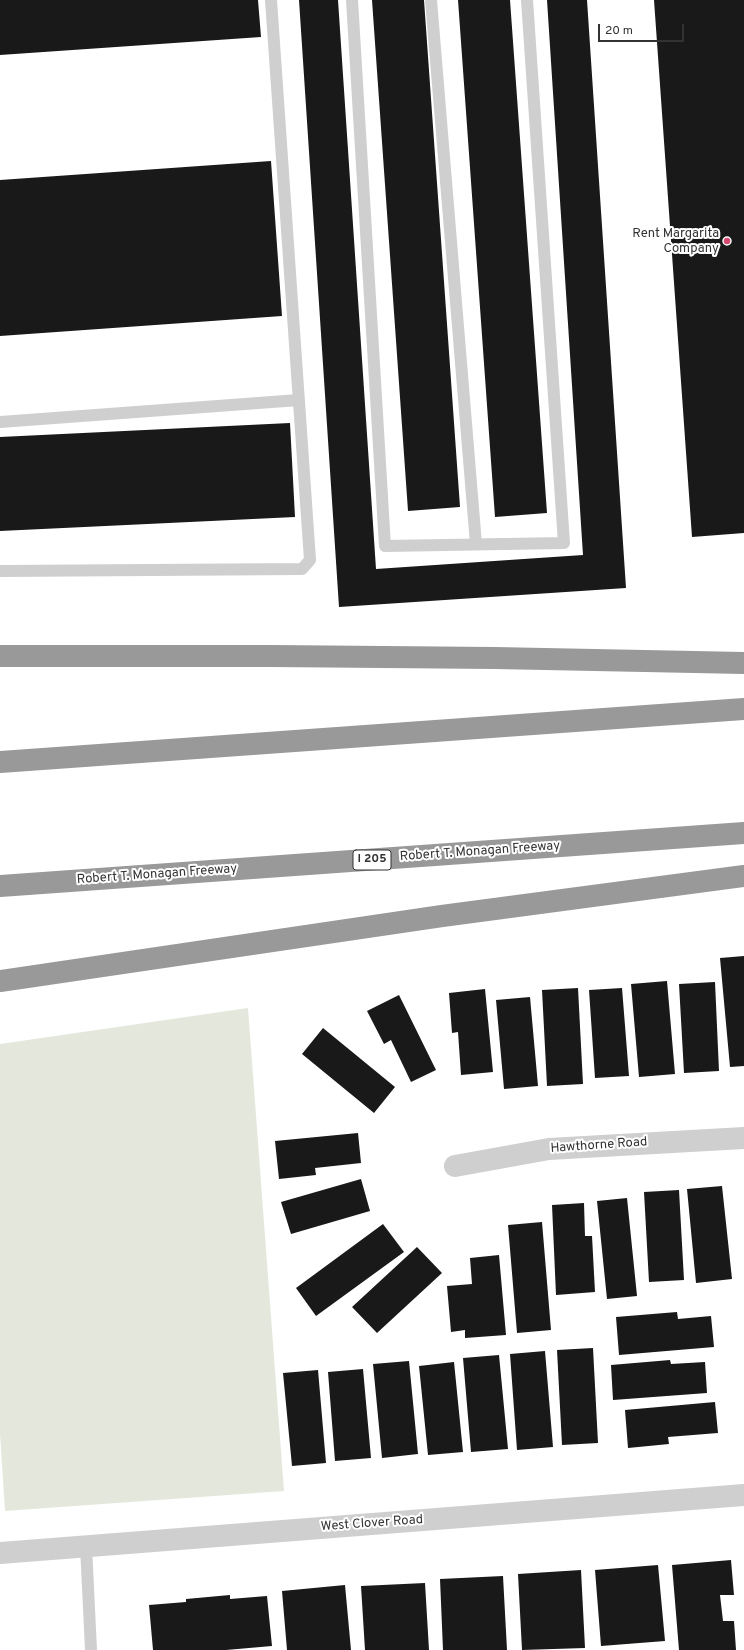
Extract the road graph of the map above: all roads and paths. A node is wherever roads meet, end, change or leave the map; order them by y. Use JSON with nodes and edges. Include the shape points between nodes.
{"nodes":[{"id":1,"x":270,"y":0,"type":"edge"},
{"id":2,"x":352,"y":0,"type":"edge"},
{"id":3,"x":431,"y":0,"type":"edge"},
{"id":4,"x":528,"y":0,"type":"edge"},
{"id":5,"x":299,"y":400,"type":"junction"},
{"id":6,"x":0,"y":422,"type":"edge"},
{"id":7,"x":476,"y":544,"type":"junction"},
{"id":8,"x":0,"y":571,"type":"edge"},
{"id":9,"x":0,"y":656,"type":"edge"},
{"id":10,"x":744,"y":663,"type":"edge"},
{"id":11,"x":744,"y":709,"type":"edge"},
{"id":12,"x":0,"y":762,"type":"edge"},
{"id":13,"x":744,"y":833,"type":"edge"},
{"id":14,"x":744,"y":876,"type":"edge"},
{"id":15,"x":0,"y":886,"type":"edge"},
{"id":16,"x":0,"y":982,"type":"edge"},
{"id":17,"x":744,"y":1138,"type":"edge"},
{"id":18,"x":454,"y":1166,"type":"dead end"},
{"id":19,"x":744,"y":1495,"type":"edge"},
{"id":20,"x":86,"y":1546,"type":"junction"},
{"id":21,"x":0,"y":1553,"type":"edge"},
{"id":22,"x":91,"y":1650,"type":"edge"}],
"edges":[{"from":1,"to":5,"type":"lane"},
{"from":2,"to":7,"type":"lane","via":[[385,546]]},
{"from":3,"to":7,"type":"lane"},
{"from":4,"to":7,"type":"lane","via":[[564,544]]},
{"from":5,"to":6,"type":"lane"},
{"from":5,"to":8,"type":"lane","via":[[310,560],[302,569]]},
{"from":9,"to":10,"type":"highway"},
{"from":11,"to":12,"type":"highway"},
{"from":13,"to":15,"type":"highway","name":"Robert T. Monagan Freeway","number":"I 205"},
{"from":14,"to":16,"type":"highway","via":[[442,916]]},
{"from":17,"to":18,"type":"street","name":"Hawthorne Road","via":[[549,1149]]},
{"from":19,"to":20,"type":"street","name":"West Clover Road"},
{"from":20,"to":21,"type":"street","name":"West Clover Road"},
{"from":20,"to":22,"type":"lane"}]}
